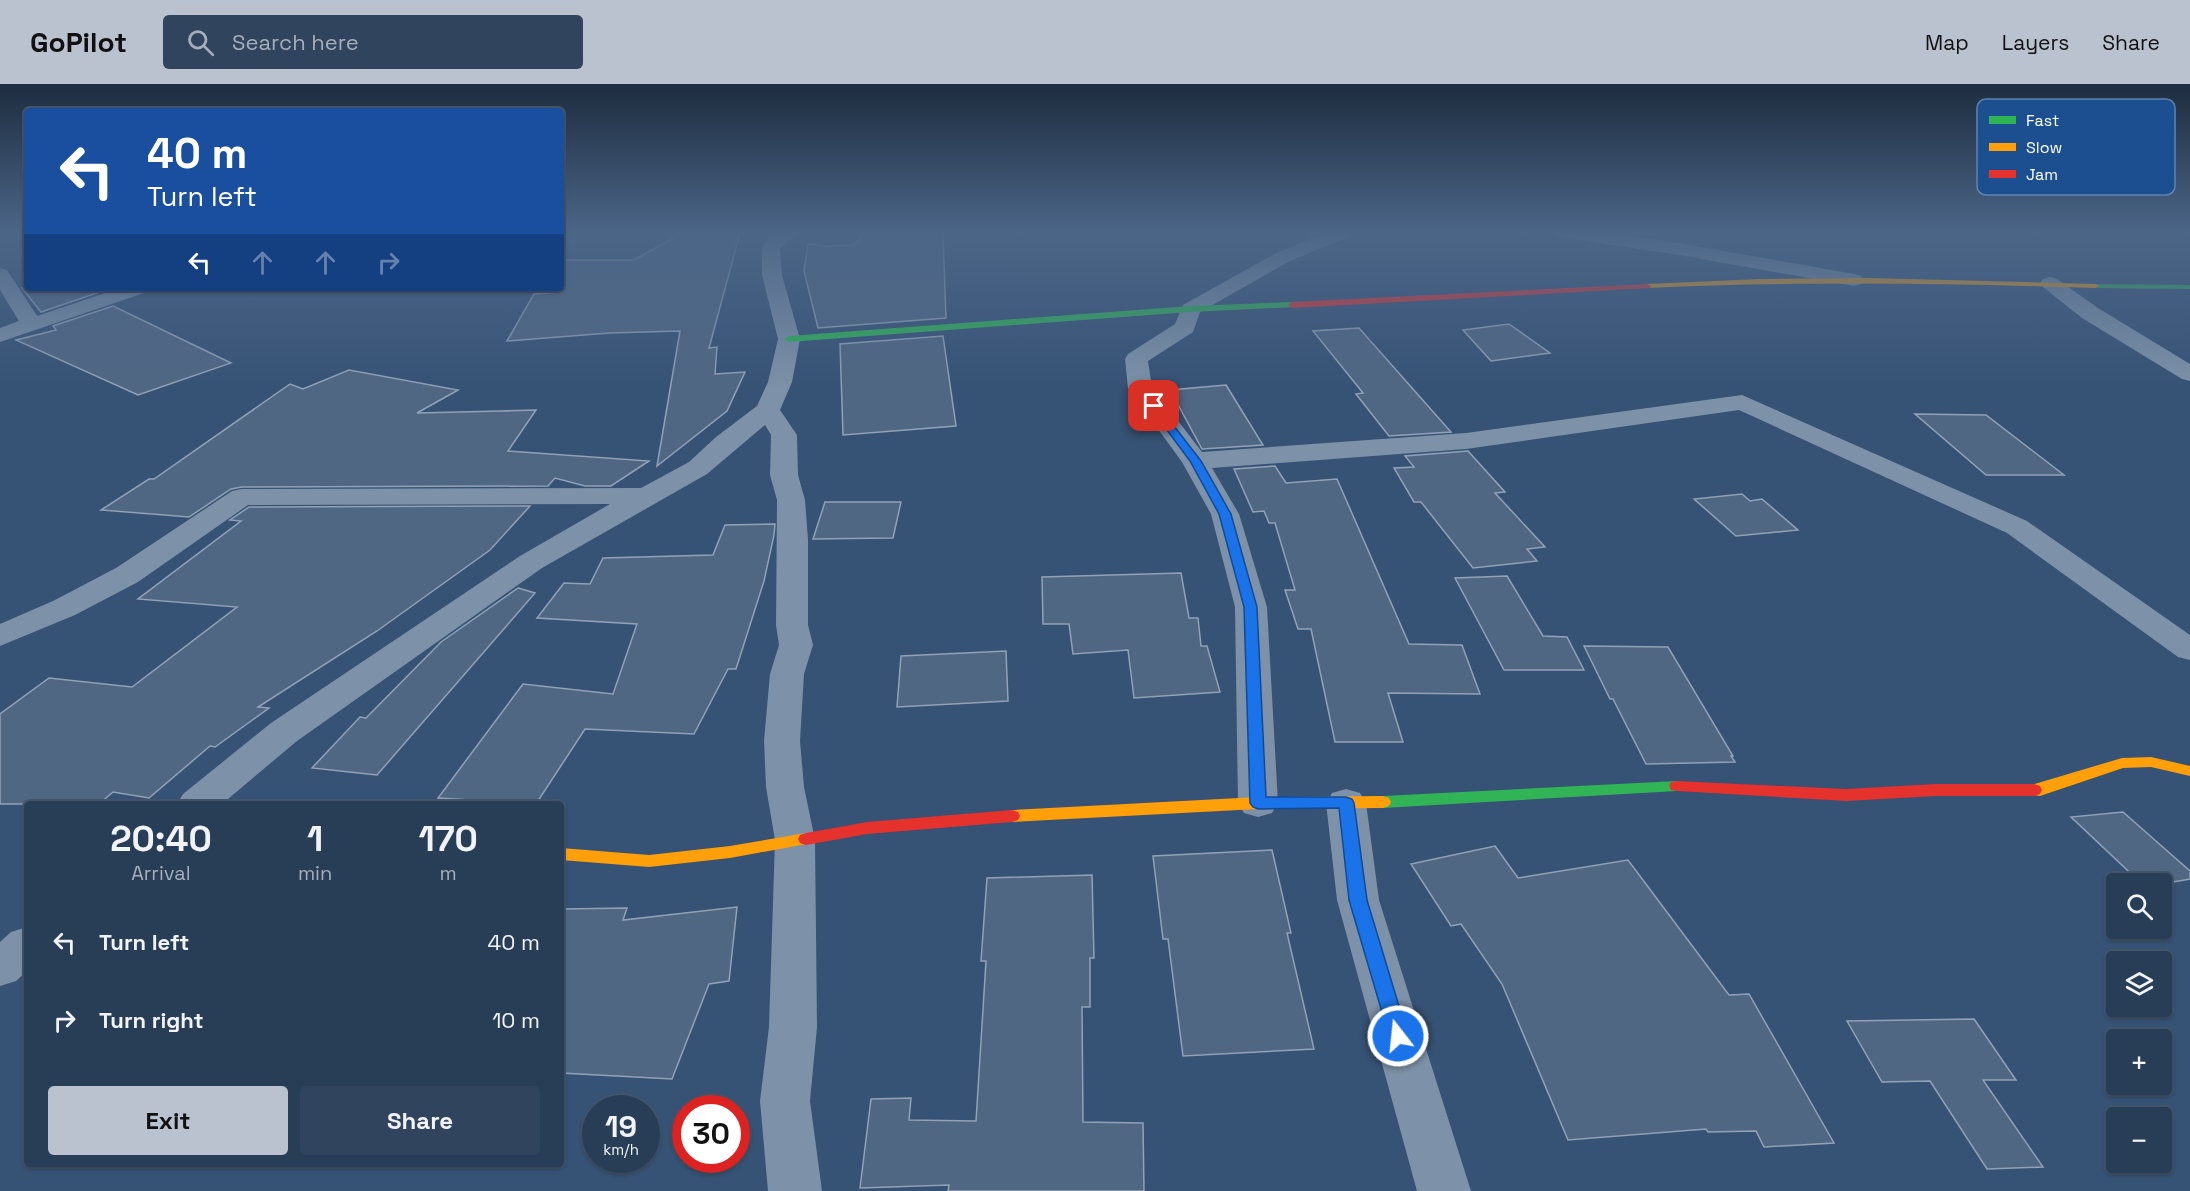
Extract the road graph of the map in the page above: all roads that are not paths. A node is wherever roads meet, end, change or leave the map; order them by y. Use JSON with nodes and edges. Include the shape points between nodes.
{"nodes":[{"id":1,"x":7,"y":285,"type":"edge"},
{"id":2,"x":774,"y":285,"type":"edge"},
{"id":3,"x":1234,"y":285,"type":"edge"},
{"id":4,"x":1661,"y":285,"type":"edge"},
{"id":5,"x":2052,"y":285,"type":"edge"},
{"id":6,"x":2079,"y":285,"type":"edge"},
{"id":7,"x":2190,"y":287,"type":"edge"},
{"id":8,"x":131,"y":291,"type":"edge"},
{"id":9,"x":1190,"y":309,"type":"junction"},
{"id":10,"x":32,"y":325,"type":"junction"},
{"id":11,"x":0,"y":334,"type":"edge"},
{"id":12,"x":789,"y":339,"type":"junction"},
{"id":13,"x":2190,"y":374,"type":"edge"},
{"id":14,"x":768,"y":410,"type":"junction"},
{"id":15,"x":1195,"y":461,"type":"junction"},
{"id":16,"x":648,"y":496,"type":"junction"},
{"id":17,"x":0,"y":636,"type":"edge"},
{"id":18,"x":2190,"y":650,"type":"edge"},
{"id":19,"x":2190,"y":771,"type":"edge"},
{"id":20,"x":201,"y":801,"type":"edge"},
{"id":21,"x":1258,"y":803,"type":"junction"},
{"id":22,"x":1346,"y":803,"type":"junction"},
{"id":23,"x":795,"y":840,"type":"junction"},
{"id":24,"x":564,"y":854,"type":"edge"},
{"id":25,"x":24,"y":948,"type":"edge"},
{"id":26,"x":0,"y":968,"type":"edge"},
{"id":27,"x":795,"y":1191,"type":"edge"},
{"id":28,"x":1444,"y":1191,"type":"edge"}],
"edges":[{"from":1,"to":10,"type":"street"},
{"from":2,"to":12,"type":"street"},
{"from":3,"to":9,"type":"street"},
{"from":4,"to":9,"type":"street"},
{"from":5,"to":13,"type":"street"},
{"from":6,"to":7,"type":"street"},
{"from":8,"to":10,"type":"street"},
{"from":9,"to":12,"type":"street"},
{"from":9,"to":15,"type":"street","via":[[1185,327],[1136,358],[1140,388]]},
{"from":10,"to":11,"type":"street"},
{"from":12,"to":14,"type":"street","via":[[780,382]]},
{"from":14,"to":16,"type":"street","via":[[725,442],[699,468]]},
{"from":14,"to":23,"type":"street","via":[[784,435],[784,474],[791,500],[792,625],[796,645],[787,674],[782,741],[785,787]]},
{"from":15,"to":18,"type":"street","via":[[1466,441],[1742,402],[2016,527]]},
{"from":15,"to":21,"type":"street","via":[[1225,514],[1251,607]]},
{"from":16,"to":17,"type":"street","via":[[242,497],[127,575]]},
{"from":16,"to":20,"type":"street","via":[[531,562],[284,732]]},
{"from":19,"to":22,"type":"street","via":[[2151,762],[2122,763],[2040,790],[1846,795],[1675,786]]},
{"from":21,"to":22,"type":"street"},
{"from":21,"to":23,"type":"street","via":[[1003,816],[867,828]]},
{"from":22,"to":28,"type":"street","via":[[1358,900]]},
{"from":23,"to":24,"type":"street","via":[[649,861]]},
{"from":23,"to":27,"type":"street","via":[[793,1028],[785,1101]]},
{"from":25,"to":26,"type":"street"}]}
